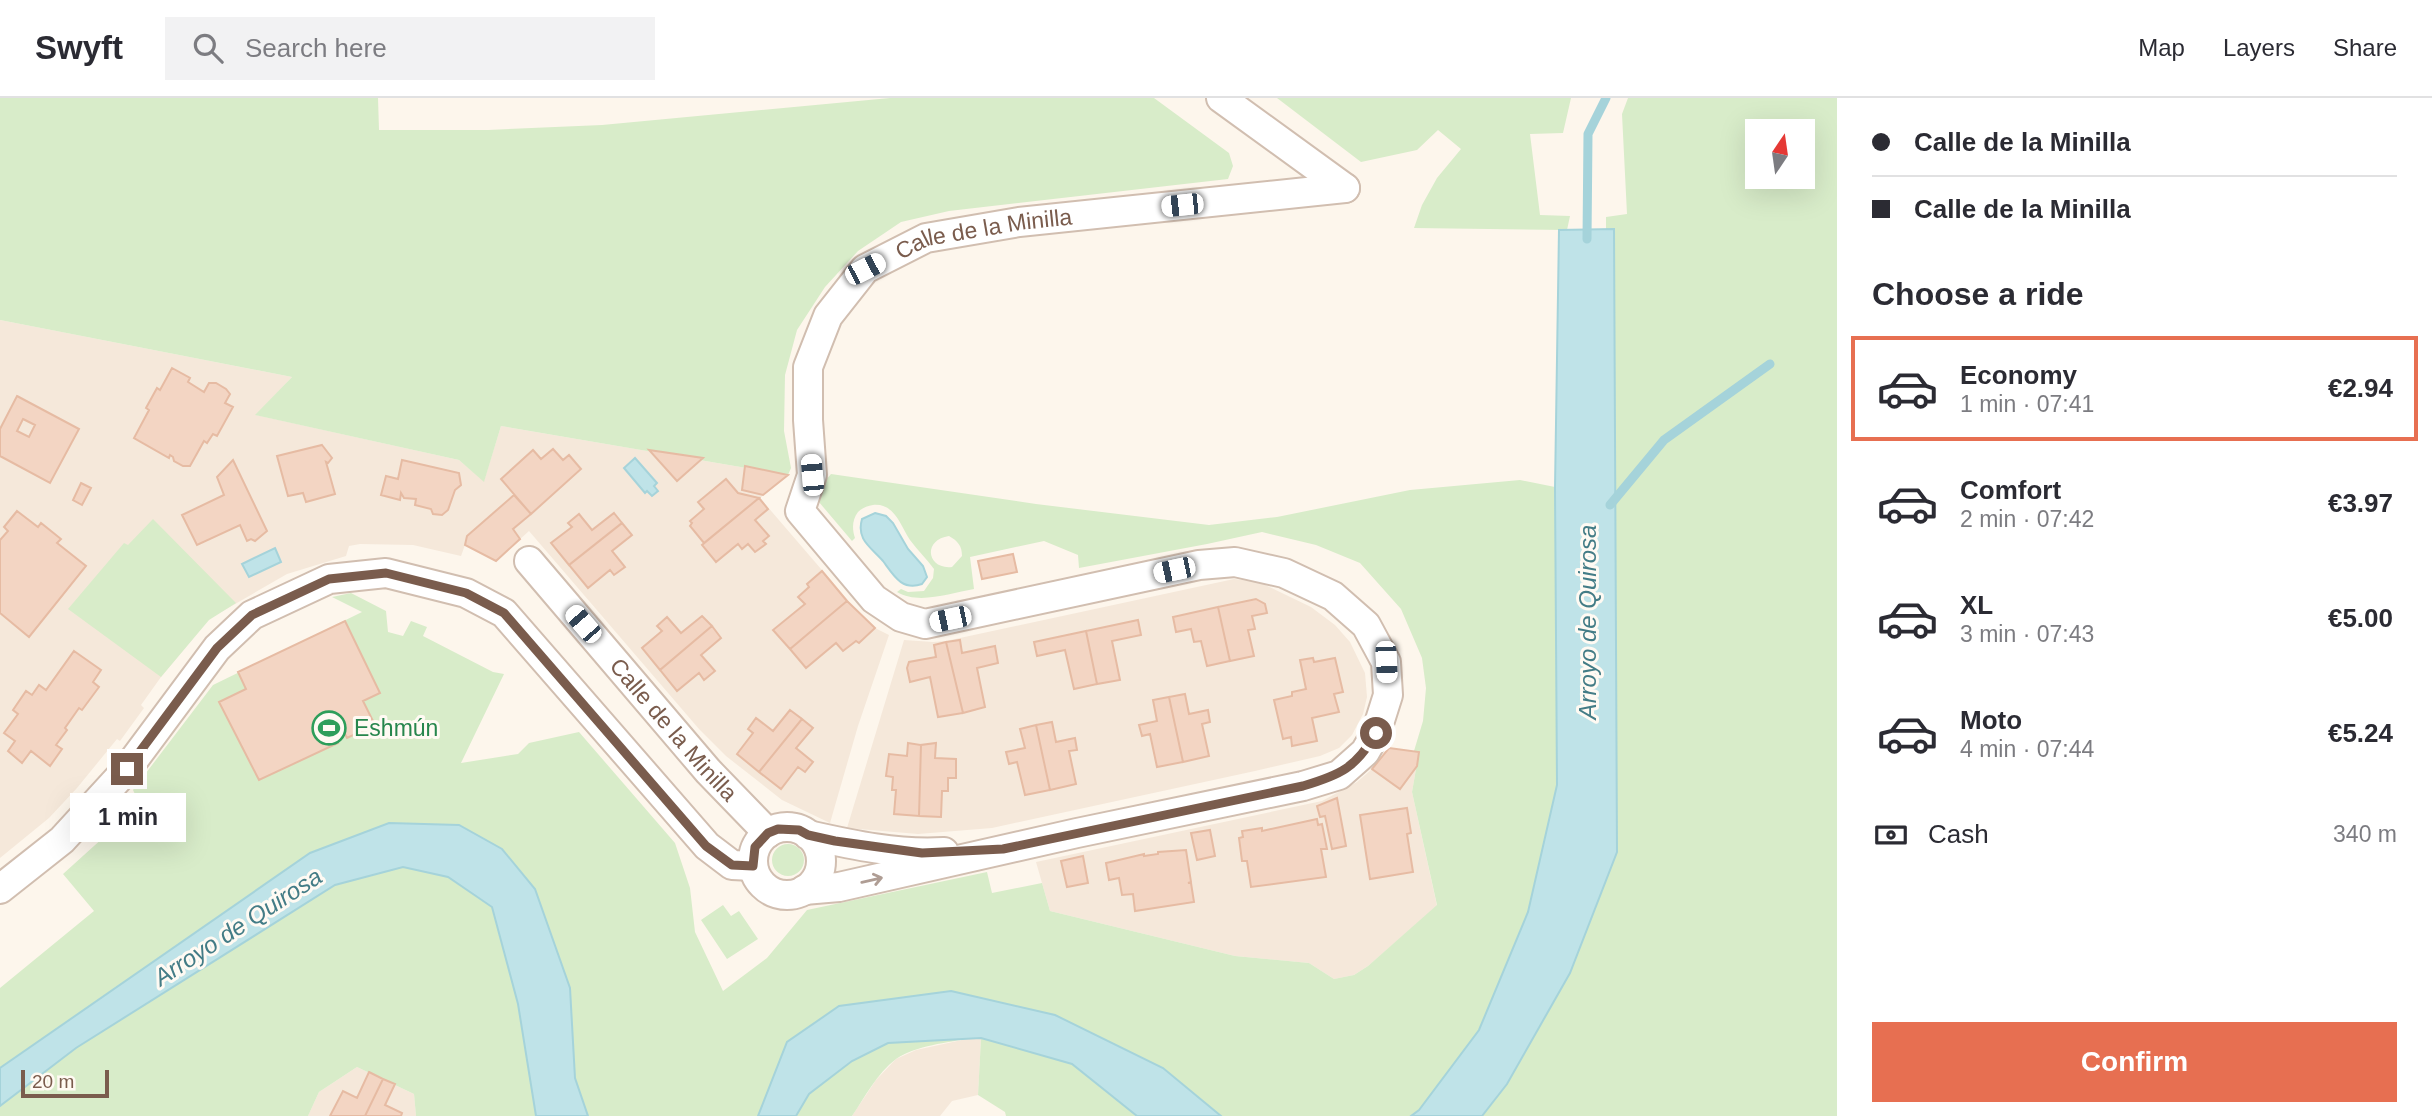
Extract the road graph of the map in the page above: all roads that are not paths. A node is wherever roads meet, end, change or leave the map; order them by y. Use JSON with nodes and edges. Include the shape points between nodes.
{"nodes":[{"id":1,"x":1221,"y":98,"type":"edge"},
{"id":2,"x":529,"y":561,"type":"dead end"},
{"id":3,"x":768,"y":833,"type":"junction"},
{"id":4,"x":808,"y":835,"type":"junction"},
{"id":5,"x":1003,"y":849,"type":"junction"},
{"id":6,"x":753,"y":866,"type":"junction"},
{"id":7,"x":0,"y":889,"type":"edge"},
{"id":8,"x":804,"y":890,"type":"junction"}],
"edges":[{"from":1,"to":5,"type":"street","name":"Calle de la Minilla","via":[[1345,188],[1019,222],[926,238],[865,269],[828,316],[808,366],[812,475],[800,510],[874,599],[901,617],[925,624],[1199,565],[1234,562],[1284,573],[1333,596],[1366,625],[1386,662],[1388,695],[1365,752],[1339,775]]},
{"from":2,"to":3,"type":"street","name":"Calle de la Minilla","via":[[708,771]]},
{"from":3,"to":4,"type":"street","via":[[789,828]]},
{"from":3,"to":6,"type":"street","via":[[755,847]]},
{"from":4,"to":5,"type":"street","name":"Calle de la Minilla","via":[[922,853]]},
{"from":4,"to":8,"type":"street","via":[[820,853],[821,864],[813,883]]},
{"from":8,"to":5,"type":"street","name":"Calle de la Minilla","one_way":true,"via":[[839,887]]},
{"from":6,"to":7,"type":"street","via":[[732,865],[706,846],[504,613],[466,593],[386,573],[329,579],[252,615],[217,648],[127,769],[62,840]]},
{"from":6,"to":8,"type":"street","via":[[756,877],[772,892],[783,895]]}]}
